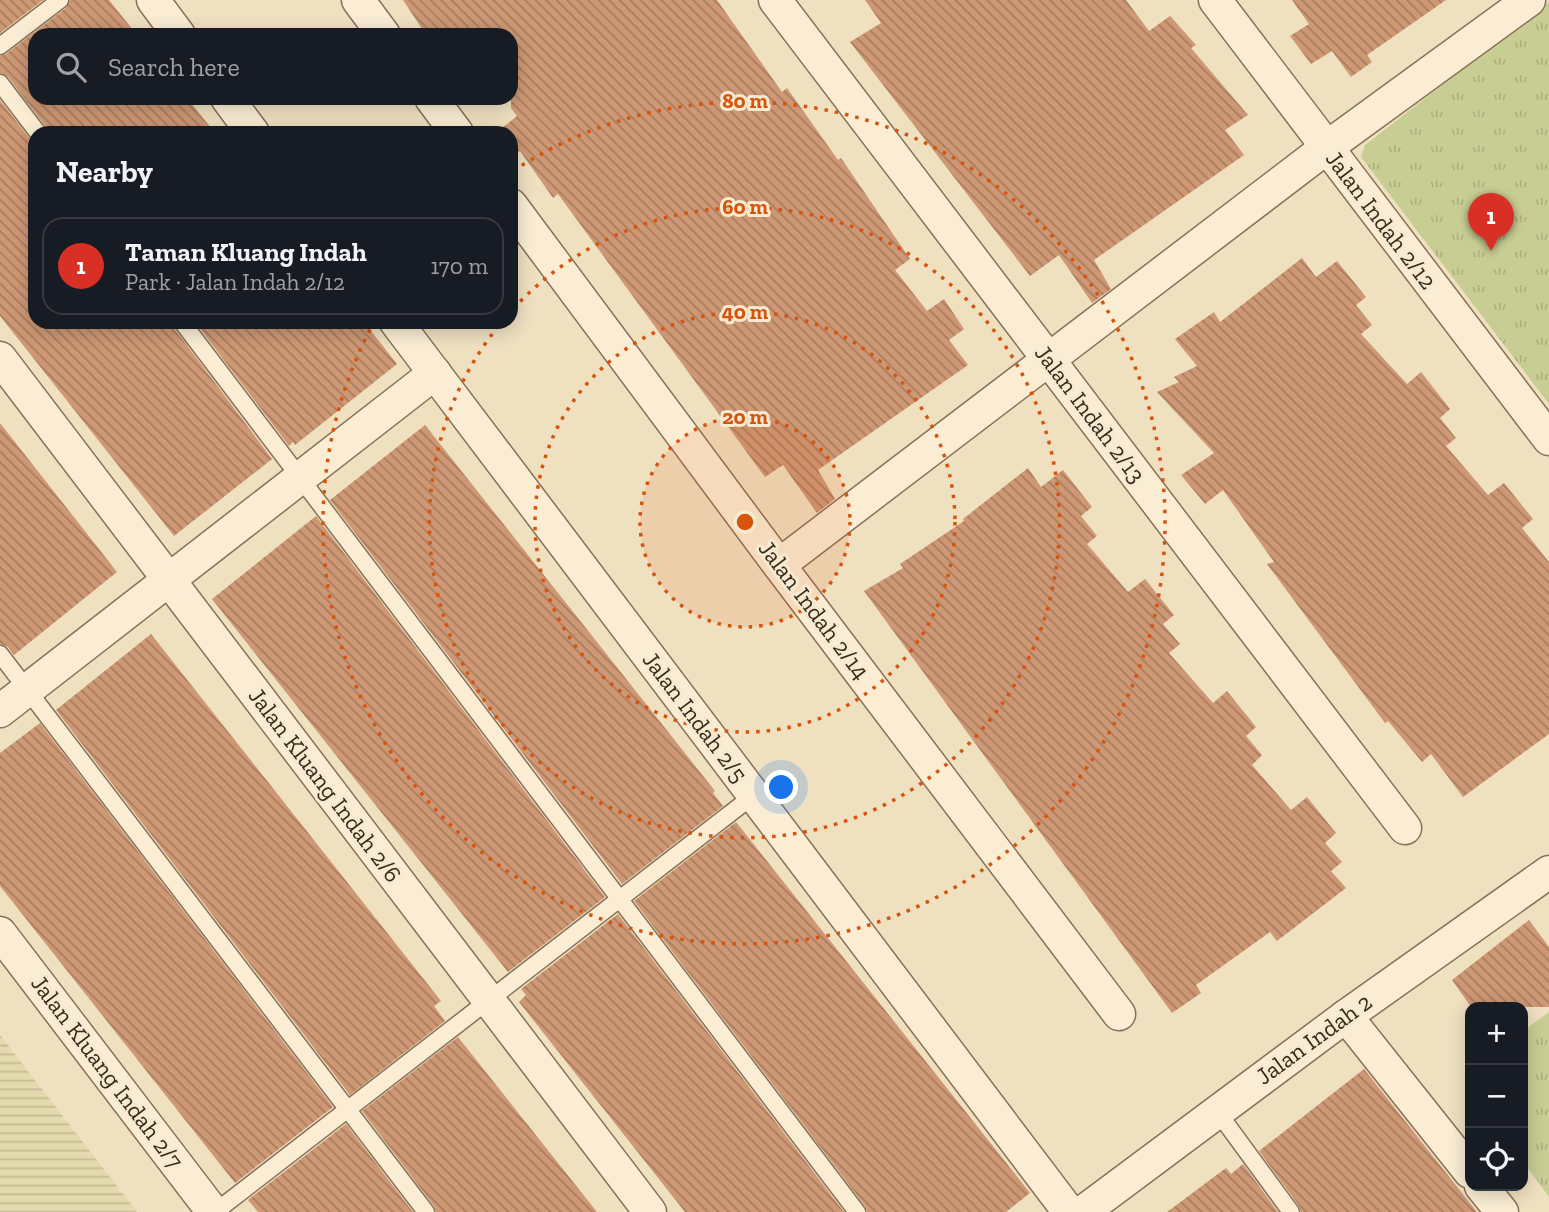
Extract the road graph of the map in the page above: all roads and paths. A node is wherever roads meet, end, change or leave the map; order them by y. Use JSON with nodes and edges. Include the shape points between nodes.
{"nodes":[{"id":1,"x":60,"y":0,"type":"edge"},
{"id":2,"x":153,"y":0,"type":"edge"},
{"id":3,"x":358,"y":0,"type":"edge"},
{"id":4,"x":775,"y":0,"type":"edge"},
{"id":5,"x":1214,"y":0,"type":"edge"},
{"id":6,"x":1529,"y":0,"type":"edge"},
{"id":7,"x":174,"y":28,"type":"edge"},
{"id":8,"x":379,"y":28,"type":"edge"},
{"id":9,"x":0,"y":46,"type":"edge"},
{"id":10,"x":0,"y":83,"type":"edge"},
{"id":11,"x":232,"y":105,"type":"edge"},
{"id":12,"x":436,"y":105,"type":"edge"},
{"id":13,"x":33,"y":126,"type":"edge"},
{"id":14,"x":248,"y":126,"type":"edge"},
{"id":15,"x":452,"y":126,"type":"edge"},
{"id":16,"x":1326,"y":148,"type":"junction"},
{"id":17,"x":518,"y":214,"type":"edge"},
{"id":18,"x":187,"y":329,"type":"edge"},
{"id":19,"x":401,"y":329,"type":"edge"},
{"id":20,"x":0,"y":358,"type":"edge"},
{"id":21,"x":1050,"y":360,"type":"junction"},
{"id":22,"x":435,"y":373,"type":"junction"},
{"id":23,"x":1549,"y":439,"type":"edge"},
{"id":24,"x":301,"y":478,"type":"junction"},
{"id":25,"x":779,"y":565,"type":"junction"},
{"id":26,"x":169,"y":580,"type":"junction"},
{"id":27,"x":0,"y":654,"type":"edge"},
{"id":28,"x":27,"y":690,"type":"junction"},
{"id":29,"x":0,"y":712,"type":"edge"},
{"id":30,"x":754,"y":795,"type":"junction"},
{"id":31,"x":1405,"y":828,"type":"dead end"},
{"id":32,"x":1549,"y":872,"type":"edge"},
{"id":33,"x":618,"y":900,"type":"junction"},
{"id":34,"x":0,"y":933,"type":"edge"},
{"id":35,"x":489,"y":1000,"type":"junction"},
{"id":36,"x":1119,"y":1014,"type":"dead end"},
{"id":37,"x":1346,"y":1016,"type":"junction"},
{"id":38,"x":348,"y":1109,"type":"junction"},
{"id":39,"x":1217,"y":1111,"type":"junction"},
{"id":40,"x":1465,"y":1166,"type":"edge"},
{"id":41,"x":1485,"y":1191,"type":"edge"},
{"id":42,"x":214,"y":1212,"type":"edge"},
{"id":43,"x":426,"y":1212,"type":"edge"},
{"id":44,"x":650,"y":1212,"type":"edge"},
{"id":45,"x":857,"y":1212,"type":"edge"},
{"id":46,"x":1069,"y":1212,"type":"edge"},
{"id":47,"x":1083,"y":1212,"type":"edge"},
{"id":48,"x":1291,"y":1212,"type":"edge"},
{"id":49,"x":1502,"y":1212,"type":"edge"}],
"edges":[{"from":1,"to":9,"type":"lane"},
{"from":2,"to":7,"type":"street"},
{"from":3,"to":8,"type":"street"},
{"from":4,"to":21,"type":"street","name":"Jalan Indah 2/13"},
{"from":5,"to":16,"type":"street","name":"Jalan Indah 2/12"},
{"from":6,"to":16,"type":"street"},
{"from":10,"to":13,"type":"lane"},
{"from":11,"to":14,"type":"street"},
{"from":12,"to":15,"type":"street"},
{"from":16,"to":21,"type":"street"},
{"from":16,"to":23,"type":"street","name":"Jalan Indah 2/12"},
{"from":17,"to":25,"type":"street","name":"Jalan Indah 2/14"},
{"from":18,"to":24,"type":"lane"},
{"from":19,"to":22,"type":"street","name":"Jalan Indah 2/5"},
{"from":20,"to":26,"type":"street","name":"Jalan Kluang Indah 2/6"},
{"from":21,"to":25,"type":"street"},
{"from":21,"to":31,"type":"street","name":"Jalan Indah 2/13"},
{"from":22,"to":24,"type":"street"},
{"from":22,"to":30,"type":"street","name":"Jalan Indah 2/5"},
{"from":24,"to":26,"type":"street"},
{"from":24,"to":33,"type":"lane"},
{"from":25,"to":36,"type":"street","name":"Jalan Indah 2/14"},
{"from":26,"to":28,"type":"street"},
{"from":26,"to":35,"type":"street","name":"Jalan Kluang Indah 2/6"},
{"from":27,"to":28,"type":"lane"},
{"from":28,"to":29,"type":"street"},
{"from":28,"to":38,"type":"lane"},
{"from":30,"to":33,"type":"lane"},
{"from":30,"to":46,"type":"street","name":"Jalan Indah 2/5"},
{"from":32,"to":37,"type":"street","name":"Jalan Indah 2"},
{"from":33,"to":35,"type":"lane"},
{"from":33,"to":45,"type":"lane"},
{"from":34,"to":42,"type":"street","name":"Jalan Kluang Indah 2/7"},
{"from":35,"to":38,"type":"lane"},
{"from":35,"to":44,"type":"street","name":"Jalan Kluang Indah 2/6"},
{"from":37,"to":39,"type":"street","name":"Jalan Indah 2"},
{"from":37,"to":40,"type":"street"},
{"from":38,"to":42,"type":"lane"},
{"from":38,"to":43,"type":"lane"},
{"from":39,"to":47,"type":"street","name":"Jalan Indah 2"},
{"from":39,"to":48,"type":"lane"},
{"from":41,"to":49,"type":"street"}]}
